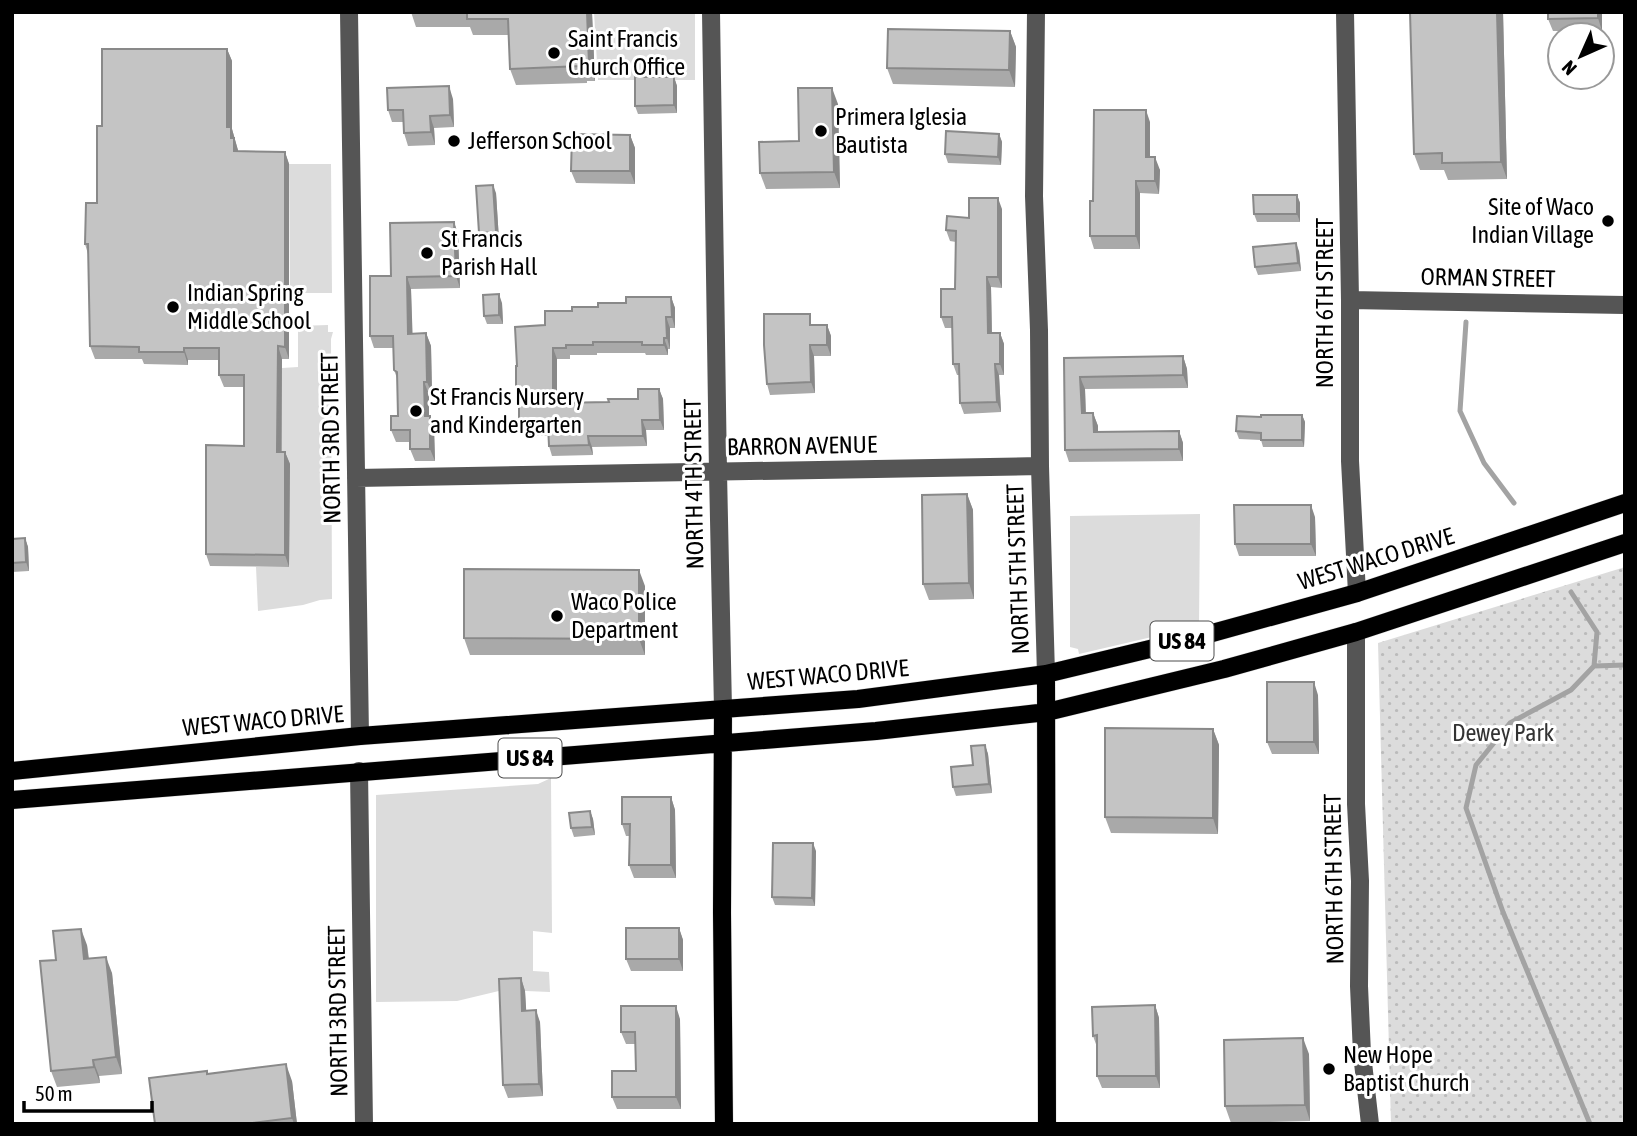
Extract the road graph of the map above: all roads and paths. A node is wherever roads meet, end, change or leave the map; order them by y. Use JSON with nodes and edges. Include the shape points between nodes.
{"nodes":[{"id":1,"x":349,"y":12,"type":"edge"},
{"id":2,"x":711,"y":12,"type":"edge"},
{"id":3,"x":1036,"y":12,"type":"edge"},
{"id":4,"x":1345,"y":12,"type":"edge"},
{"id":5,"x":1350,"y":300,"type":"junction"},
{"id":6,"x":1625,"y":305,"type":"edge"},
{"id":7,"x":1040,"y":466,"type":"junction"},
{"id":8,"x":718,"y":471,"type":"junction"},
{"id":9,"x":356,"y":478,"type":"junction"},
{"id":10,"x":1625,"y":503,"type":"edge"},
{"id":11,"x":1625,"y":543,"type":"edge"},
{"id":12,"x":1357,"y":593,"type":"junction"},
{"id":13,"x":1356,"y":632,"type":"junction"},
{"id":14,"x":1046,"y":674,"type":"junction"},
{"id":15,"x":723,"y":709,"type":"junction"},
{"id":16,"x":1047,"y":712,"type":"junction"},
{"id":17,"x":360,"y":736,"type":"junction"},
{"id":18,"x":724,"y":743,"type":"junction"},
{"id":19,"x":12,"y":771,"type":"edge"},
{"id":20,"x":359,"y":771,"type":"junction"},
{"id":21,"x":12,"y":800,"type":"edge"},
{"id":22,"x":364,"y":1124,"type":"edge"},
{"id":23,"x":724,"y":1124,"type":"edge"},
{"id":24,"x":1047,"y":1124,"type":"edge"},
{"id":25,"x":1370,"y":1124,"type":"edge"}],
"edges":[{"from":1,"to":9,"type":"street","name":"NORTH 3RD STREET"},
{"from":2,"to":8,"type":"street","name":"NORTH 4TH STREET"},
{"from":3,"to":7,"type":"street","name":"NORTH 5TH STREET","via":[[1034,196]]},
{"from":4,"to":5,"type":"street","name":"NORTH 6TH STREET"},
{"from":5,"to":6,"type":"street","name":"ORMAN STREET"},
{"from":5,"to":12,"type":"street","name":"NORTH 6TH STREET","via":[[1350,461]]},
{"from":7,"to":8,"type":"street","name":"BARRON AVENUE"},
{"from":7,"to":14,"type":"street","name":"NORTH 5TH STREET"},
{"from":8,"to":9,"type":"street","name":"BARRON AVENUE"},
{"from":8,"to":15,"type":"street","name":"NORTH 4TH STREET"},
{"from":9,"to":17,"type":"street","name":"NORTH 3RD STREET"},
{"from":10,"to":12,"type":"main road","name":"WEST WACO DRIVE","number":"US 84"},
{"from":11,"to":13,"type":"main road","number":"US 84"},
{"from":12,"to":14,"type":"main road","name":"WEST WACO DRIVE","number":"US 84"},
{"from":13,"to":16,"type":"main road","number":"US 84"},
{"from":13,"to":25,"type":"street","name":"NORTH 6TH STREET","via":[[1359,986]]},
{"from":14,"to":15,"type":"main road","name":"WEST WACO DRIVE","number":"US 84","via":[[858,699]]},
{"from":14,"to":16,"type":"main road","name":"NORTH 5TH STREET"},
{"from":15,"to":17,"type":"main road","name":"WEST WACO DRIVE","number":"US 84"},
{"from":15,"to":18,"type":"main road","name":"NORTH 4TH STREET"},
{"from":16,"to":18,"type":"main road","number":"US 84"},
{"from":16,"to":24,"type":"main road","name":"NORTH 5TH STREET"},
{"from":17,"to":19,"type":"main road","name":"WEST WACO DRIVE","number":"US 84"},
{"from":18,"to":20,"type":"main road","number":"US 84"},
{"from":18,"to":23,"type":"main road","name":"NORTH 4TH STREET"},
{"from":20,"to":21,"type":"main road","number":"US 84"},
{"from":20,"to":22,"type":"street","name":"NORTH 3RD STREET"}]}
